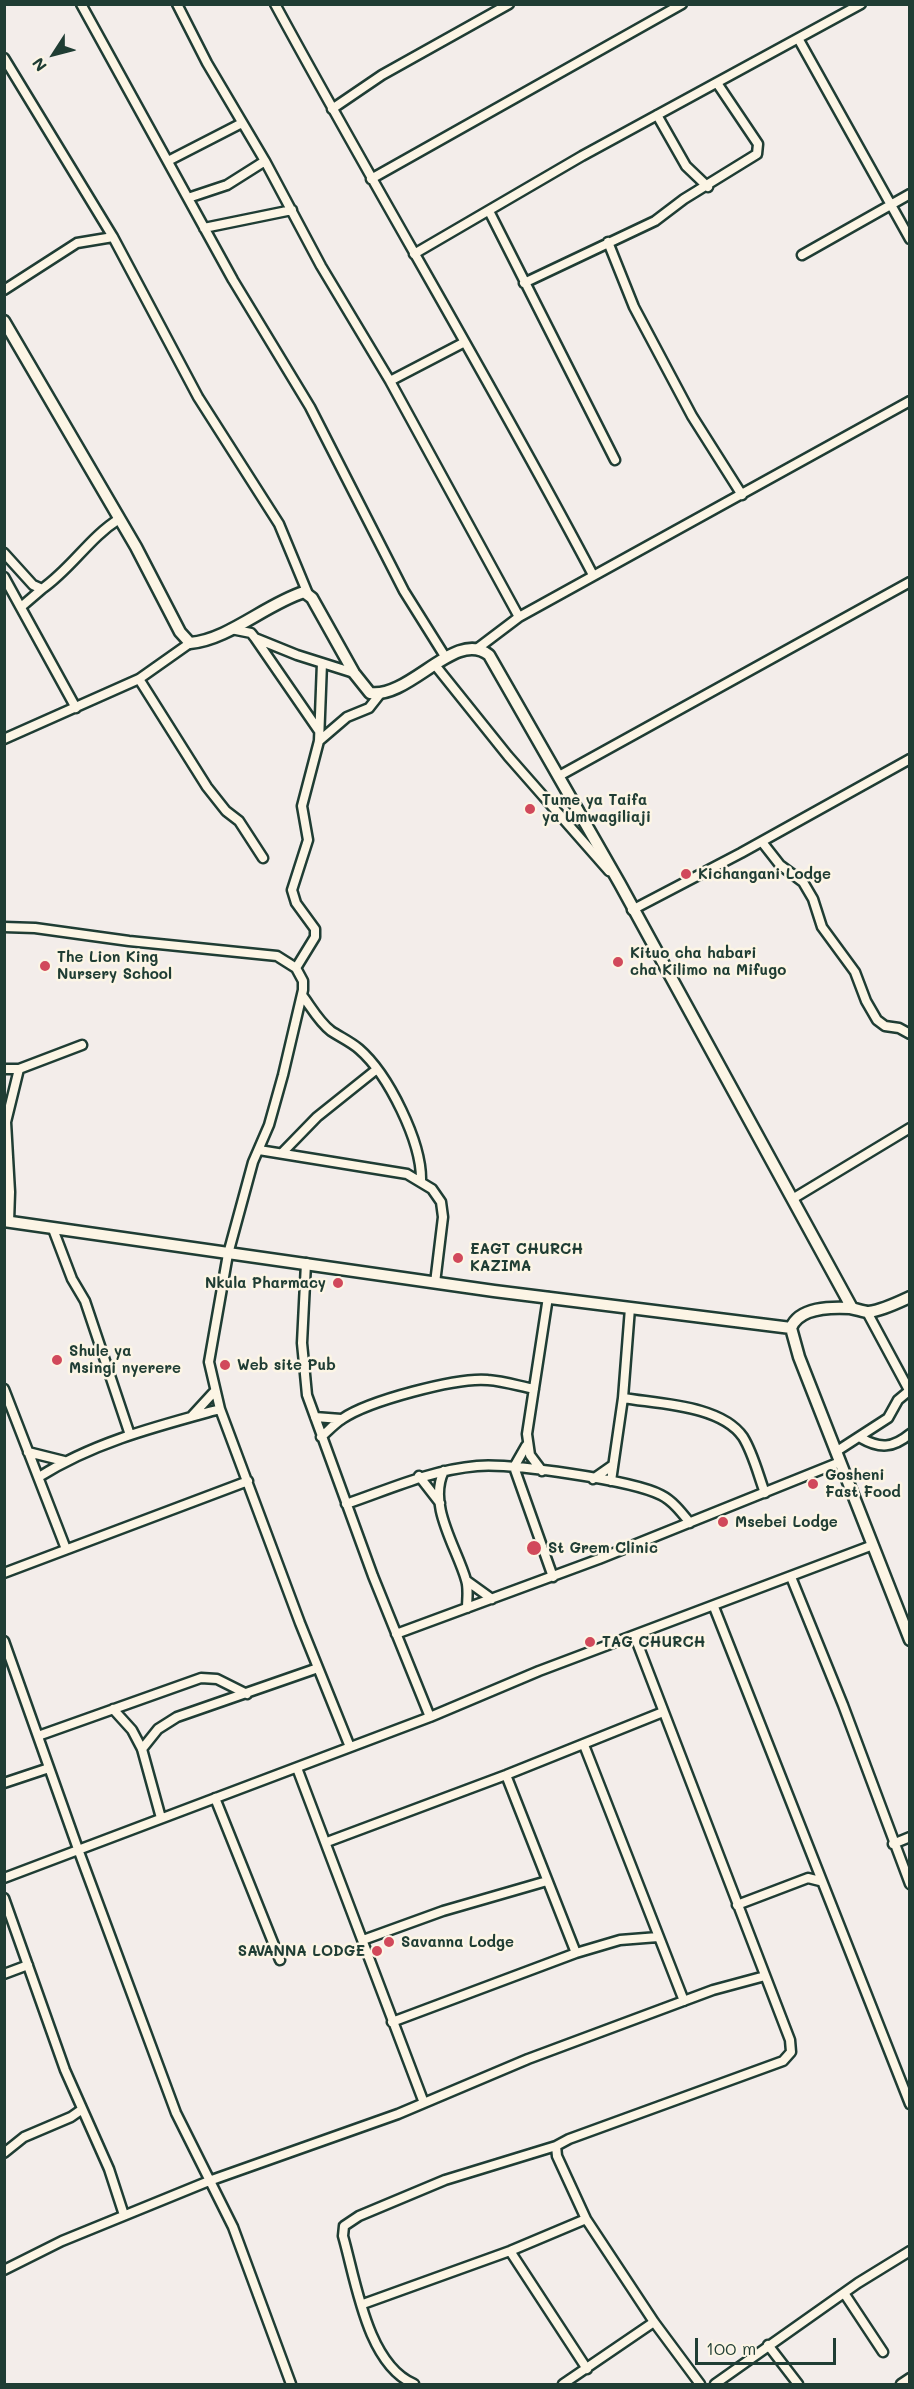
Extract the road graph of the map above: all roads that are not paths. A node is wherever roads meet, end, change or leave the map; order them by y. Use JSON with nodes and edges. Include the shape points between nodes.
{"nodes":[{"id":1,"x":81,"y":4,"type":"edge"},
{"id":2,"x":177,"y":4,"type":"edge"},
{"id":3,"x":275,"y":4,"type":"edge"},
{"id":4,"x":509,"y":4,"type":"edge"},
{"id":5,"x":682,"y":4,"type":"edge"},
{"id":6,"x":861,"y":4,"type":"edge"},
{"id":7,"x":799,"y":40,"type":"junction"},
{"id":8,"x":4,"y":58,"type":"edge"},
{"id":9,"x":717,"y":83,"type":"junction"},
{"id":10,"x":332,"y":109,"type":"junction"},
{"id":11,"x":657,"y":115,"type":"junction"},
{"id":12,"x":242,"y":123,"type":"junction"},
{"id":13,"x":168,"y":161,"type":"junction"},
{"id":14,"x":265,"y":161,"type":"junction"},
{"id":15,"x":371,"y":178,"type":"junction"},
{"id":16,"x":708,"y":187,"type":"junction"},
{"id":17,"x":909,"y":194,"type":"edge"},
{"id":18,"x":188,"y":198,"type":"junction"},
{"id":19,"x":891,"y":204,"type":"junction"},
{"id":20,"x":292,"y":210,"type":"junction"},
{"id":21,"x":489,"y":211,"type":"junction"},
{"id":22,"x":204,"y":228,"type":"junction"},
{"id":23,"x":112,"y":237,"type":"junction"},
{"id":24,"x":909,"y":239,"type":"edge"},
{"id":25,"x":608,"y":242,"type":"junction"},
{"id":26,"x":414,"y":254,"type":"junction"},
{"id":27,"x":802,"y":255,"type":"dead end"},
{"id":28,"x":524,"y":283,"type":"junction"},
{"id":29,"x":4,"y":290,"type":"edge"},
{"id":30,"x":4,"y":321,"type":"edge"},
{"id":31,"x":463,"y":342,"type":"junction"},
{"id":32,"x":390,"y":381,"type":"junction"},
{"id":33,"x":908,"y":404,"type":"edge"},
{"id":34,"x":615,"y":460,"type":"dead end"},
{"id":35,"x":742,"y":495,"type":"junction"},
{"id":36,"x":119,"y":519,"type":"junction"},
{"id":37,"x":4,"y":553,"type":"edge"},
{"id":38,"x":594,"y":575,"type":"junction"},
{"id":39,"x":4,"y":577,"type":"edge"},
{"id":40,"x":909,"y":582,"type":"edge"},
{"id":41,"x":42,"y":589,"type":"junction"},
{"id":42,"x":308,"y":594,"type":"junction"},
{"id":43,"x":21,"y":607,"type":"junction"},
{"id":44,"x":519,"y":617,"type":"junction"},
{"id":45,"x":231,"y":628,"type":"junction"},
{"id":46,"x":255,"y":638,"type":"junction"},
{"id":47,"x":190,"y":643,"type":"junction"},
{"id":48,"x":478,"y":648,"type":"junction"},
{"id":49,"x":446,"y":658,"type":"junction"},
{"id":50,"x":322,"y":663,"type":"junction"},
{"id":51,"x":435,"y":665,"type":"junction"},
{"id":52,"x":354,"y":673,"type":"junction"},
{"id":53,"x":139,"y":679,"type":"junction"},
{"id":54,"x":381,"y":694,"type":"junction"},
{"id":55,"x":76,"y":708,"type":"junction"},
{"id":56,"x":319,"y":736,"type":"junction"},
{"id":57,"x":4,"y":739,"type":"edge"},
{"id":58,"x":909,"y":760,"type":"edge"},
{"id":59,"x":560,"y":776,"type":"junction"},
{"id":60,"x":762,"y":842,"type":"junction"},
{"id":61,"x":263,"y":858,"type":"dead end"},
{"id":62,"x":620,"y":884,"type":"junction"},
{"id":63,"x":632,"y":910,"type":"junction"},
{"id":64,"x":4,"y":927,"type":"edge"},
{"id":65,"x":296,"y":968,"type":"junction"},
{"id":66,"x":302,"y":995,"type":"junction"},
{"id":67,"x":909,"y":1034,"type":"edge"},
{"id":68,"x":82,"y":1046,"type":"dead end"},
{"id":69,"x":4,"y":1069,"type":"edge"},
{"id":70,"x":19,"y":1069,"type":"junction"},
{"id":71,"x":377,"y":1069,"type":"junction"},
{"id":72,"x":909,"y":1128,"type":"edge"},
{"id":73,"x":259,"y":1150,"type":"junction"},
{"id":74,"x":282,"y":1153,"type":"junction"},
{"id":75,"x":421,"y":1181,"type":"junction"},
{"id":76,"x":794,"y":1198,"type":"junction"},
{"id":77,"x":7,"y":1221,"type":"edge"},
{"id":78,"x":53,"y":1229,"type":"junction"},
{"id":79,"x":228,"y":1254,"type":"junction"},
{"id":80,"x":306,"y":1263,"type":"junction"},
{"id":81,"x":435,"y":1283,"type":"junction"},
{"id":82,"x":548,"y":1296,"type":"junction"},
{"id":83,"x":909,"y":1297,"type":"edge"},
{"id":84,"x":630,"y":1308,"type":"junction"},
{"id":85,"x":852,"y":1308,"type":"junction"},
{"id":86,"x":867,"y":1312,"type":"junction"},
{"id":87,"x":791,"y":1328,"type":"junction"},
{"id":88,"x":4,"y":1389,"type":"edge"},
{"id":89,"x":534,"y":1389,"type":"junction"},
{"id":90,"x":909,"y":1390,"type":"edge"},
{"id":91,"x":214,"y":1392,"type":"junction"},
{"id":92,"x":623,"y":1398,"type":"junction"},
{"id":93,"x":220,"y":1409,"type":"junction"},
{"id":94,"x":192,"y":1417,"type":"junction"},
{"id":95,"x":315,"y":1417,"type":"junction"},
{"id":96,"x":342,"y":1419,"type":"junction"},
{"id":97,"x":909,"y":1434,"type":"edge"},
{"id":98,"x":130,"y":1435,"type":"junction"},
{"id":99,"x":321,"y":1437,"type":"junction"},
{"id":100,"x":861,"y":1438,"type":"junction"},
{"id":101,"x":526,"y":1446,"type":"junction"},
{"id":102,"x":28,"y":1452,"type":"junction"},
{"id":103,"x":838,"y":1456,"type":"junction"},
{"id":104,"x":64,"y":1461,"type":"junction"},
{"id":105,"x":613,"y":1465,"type":"junction"},
{"id":106,"x":514,"y":1467,"type":"junction"},
{"id":107,"x":542,"y":1471,"type":"junction"},
{"id":108,"x":444,"y":1472,"type":"junction"},
{"id":109,"x":419,"y":1476,"type":"junction"},
{"id":110,"x":39,"y":1477,"type":"junction"},
{"id":111,"x":593,"y":1479,"type":"junction"},
{"id":112,"x":611,"y":1481,"type":"junction"},
{"id":113,"x":248,"y":1482,"type":"junction"},
{"id":114,"x":765,"y":1493,"type":"junction"},
{"id":115,"x":441,"y":1503,"type":"junction"},
{"id":116,"x":346,"y":1504,"type":"junction"},
{"id":117,"x":690,"y":1524,"type":"junction"},
{"id":118,"x":873,"y":1545,"type":"junction"},
{"id":119,"x":66,"y":1549,"type":"junction"},
{"id":120,"x":4,"y":1573,"type":"edge"},
{"id":121,"x":553,"y":1577,"type":"junction"},
{"id":122,"x":791,"y":1577,"type":"junction"},
{"id":123,"x":466,"y":1581,"type":"junction"},
{"id":124,"x":492,"y":1599,"type":"junction"},
{"id":125,"x":714,"y":1607,"type":"junction"},
{"id":126,"x":467,"y":1608,"type":"junction"},
{"id":127,"x":396,"y":1634,"type":"junction"},
{"id":128,"x":635,"y":1637,"type":"junction"},
{"id":129,"x":909,"y":1640,"type":"edge"},
{"id":130,"x":4,"y":1641,"type":"edge"},
{"id":131,"x":318,"y":1668,"type":"junction"},
{"id":132,"x":247,"y":1694,"type":"junction"},
{"id":133,"x":113,"y":1709,"type":"junction"},
{"id":134,"x":663,"y":1712,"type":"junction"},
{"id":135,"x":430,"y":1716,"type":"junction"},
{"id":136,"x":38,"y":1736,"type":"junction"},
{"id":137,"x":584,"y":1745,"type":"junction"},
{"id":138,"x":350,"y":1747,"type":"junction"},
{"id":139,"x":142,"y":1749,"type":"junction"},
{"id":140,"x":49,"y":1768,"type":"junction"},
{"id":141,"x":297,"y":1768,"type":"junction"},
{"id":142,"x":506,"y":1775,"type":"junction"},
{"id":143,"x":4,"y":1783,"type":"edge"},
{"id":144,"x":215,"y":1798,"type":"junction"},
{"id":145,"x":161,"y":1818,"type":"junction"},
{"id":146,"x":909,"y":1837,"type":"edge"},
{"id":147,"x":327,"y":1842,"type":"junction"},
{"id":148,"x":893,"y":1844,"type":"junction"},
{"id":149,"x":78,"y":1849,"type":"junction"},
{"id":150,"x":4,"y":1878,"type":"edge"},
{"id":151,"x":546,"y":1881,"type":"junction"},
{"id":152,"x":820,"y":1881,"type":"junction"},
{"id":153,"x":909,"y":1884,"type":"edge"},
{"id":154,"x":4,"y":1898,"type":"edge"},
{"id":155,"x":737,"y":1905,"type":"junction"},
{"id":156,"x":658,"y":1937,"type":"junction"},
{"id":157,"x":363,"y":1940,"type":"junction"},
{"id":158,"x":576,"y":1953,"type":"junction"},
{"id":159,"x":280,"y":1960,"type":"dead end"},
{"id":160,"x":28,"y":1965,"type":"junction"},
{"id":161,"x":4,"y":1974,"type":"edge"},
{"id":162,"x":765,"y":1976,"type":"junction"},
{"id":163,"x":684,"y":2001,"type":"junction"},
{"id":164,"x":392,"y":2022,"type":"junction"},
{"id":165,"x":424,"y":2103,"type":"junction"},
{"id":166,"x":909,"y":2104,"type":"edge"},
{"id":167,"x":81,"y":2110,"type":"junction"},
{"id":168,"x":556,"y":2146,"type":"junction"},
{"id":169,"x":4,"y":2153,"type":"edge"},
{"id":170,"x":208,"y":2181,"type":"junction"},
{"id":171,"x":124,"y":2215,"type":"junction"},
{"id":172,"x":586,"y":2219,"type":"junction"},
{"id":173,"x":510,"y":2251,"type":"junction"},
{"id":174,"x":909,"y":2251,"type":"edge"},
{"id":175,"x":4,"y":2270,"type":"edge"},
{"id":176,"x":844,"y":2293,"type":"junction"},
{"id":177,"x":363,"y":2304,"type":"junction"},
{"id":178,"x":654,"y":2322,"type":"junction"},
{"id":179,"x":768,"y":2346,"type":"junction"},
{"id":180,"x":883,"y":2352,"type":"dead end"},
{"id":181,"x":587,"y":2369,"type":"junction"},
{"id":182,"x":909,"y":2378,"type":"edge"},
{"id":183,"x":719,"y":2383,"type":"edge"},
{"id":184,"x":291,"y":2385,"type":"edge"},
{"id":185,"x":414,"y":2385,"type":"edge"},
{"id":186,"x":563,"y":2385,"type":"edge"},
{"id":187,"x":700,"y":2385,"type":"edge"},
{"id":188,"x":798,"y":2385,"type":"edge"},
{"id":189,"x":901,"y":2385,"type":"edge"}],
"edges":[{"from":1,"to":13,"type":"street"},
{"from":2,"to":12,"type":"street"},
{"from":3,"to":10,"type":"street"},
{"from":4,"to":10,"type":"street","via":[[382,75]]},
{"from":5,"to":15,"type":"street"},
{"from":6,"to":7,"type":"street"},
{"from":7,"to":9,"type":"street"},
{"from":7,"to":19,"type":"street"},
{"from":8,"to":23,"type":"street"},
{"from":9,"to":11,"type":"street"},
{"from":9,"to":16,"type":"street","via":[[758,150],[753,158]]},
{"from":10,"to":15,"type":"street"},
{"from":11,"to":16,"type":"street","via":[[686,166]]},
{"from":11,"to":21,"type":"street"},
{"from":12,"to":13,"type":"street"},
{"from":12,"to":14,"type":"street"},
{"from":13,"to":18,"type":"street"},
{"from":14,"to":18,"type":"street","via":[[227,185]]},
{"from":14,"to":20,"type":"street"},
{"from":15,"to":26,"type":"street"},
{"from":16,"to":25,"type":"street","via":[[655,221]]},
{"from":17,"to":19,"type":"street"},
{"from":18,"to":22,"type":"street"},
{"from":19,"to":24,"type":"street"},
{"from":19,"to":27,"type":"street"},
{"from":20,"to":22,"type":"street"},
{"from":20,"to":32,"type":"street"},
{"from":21,"to":26,"type":"street"},
{"from":21,"to":28,"type":"street"},
{"from":22,"to":49,"type":"street","via":[[310,407],[374,536]]},
{"from":23,"to":29,"type":"street","via":[[77,243]]},
{"from":23,"to":42,"type":"street","via":[[198,397],[279,524]]},
{"from":25,"to":28,"type":"street"},
{"from":25,"to":35,"type":"street","via":[[634,307],[692,416]]},
{"from":26,"to":31,"type":"street"},
{"from":28,"to":34,"type":"street"},
{"from":30,"to":36,"type":"street"},
{"from":31,"to":32,"type":"street"},
{"from":31,"to":38,"type":"street"},
{"from":32,"to":44,"type":"street"},
{"from":33,"to":35,"type":"street"},
{"from":35,"to":38,"type":"street"},
{"from":36,"to":41,"type":"street","via":[[96,535],[77,560]]},
{"from":36,"to":47,"type":"street","via":[[170,616]]},
{"from":37,"to":41,"type":"street","via":[[33,585]]},
{"from":38,"to":44,"type":"street"},
{"from":39,"to":43,"type":"street"},
{"from":40,"to":59,"type":"street"},
{"from":41,"to":43,"type":"street"},
{"from":42,"to":45,"type":"street","via":[[286,598]]},
{"from":42,"to":52,"type":"street"},
{"from":43,"to":55,"type":"street"},
{"from":44,"to":48,"type":"street"},
{"from":45,"to":46,"type":"street","via":[[251,633]]},
{"from":45,"to":47,"type":"street"},
{"from":46,"to":50,"type":"street"},
{"from":46,"to":56,"type":"street"},
{"from":47,"to":53,"type":"street"},
{"from":48,"to":49,"type":"street","via":[[461,650]]},
{"from":48,"to":59,"type":"street","via":[[489,655]]},
{"from":49,"to":51,"type":"street"},
{"from":50,"to":52,"type":"street"},
{"from":50,"to":56,"type":"street"},
{"from":51,"to":54,"type":"street"},
{"from":51,"to":62,"type":"street","via":[[529,781]]},
{"from":52,"to":54,"type":"street","via":[[370,693]]},
{"from":53,"to":55,"type":"street"},
{"from":53,"to":61,"type":"street","via":[[207,787],[244,828]]},
{"from":54,"to":56,"type":"street","via":[[369,708],[346,717]]},
{"from":55,"to":57,"type":"street"},
{"from":56,"to":65,"type":"street","via":[[302,806],[308,840],[292,890],[296,903],[315,929],[315,938]]},
{"from":58,"to":60,"type":"street"},
{"from":59,"to":62,"type":"street"},
{"from":60,"to":63,"type":"street"},
{"from":60,"to":67,"type":"street","via":[[780,865],[803,882],[822,927],[855,972],[878,1020]]},
{"from":62,"to":63,"type":"street"},
{"from":63,"to":76,"type":"street"},
{"from":64,"to":65,"type":"street","via":[[277,956]]},
{"from":65,"to":66,"type":"street","via":[[303,981]]},
{"from":66,"to":71,"type":"street","via":[[326,1026],[359,1049]]},
{"from":66,"to":73,"type":"street","via":[[282,1079]]},
{"from":68,"to":70,"type":"street"},
{"from":69,"to":70,"type":"street"},
{"from":70,"to":77,"type":"street","via":[[6,1122],[10,1192]]},
{"from":71,"to":74,"type":"street","via":[[331,1104]]},
{"from":71,"to":75,"type":"street","via":[[412,1132],[421,1159]]},
{"from":72,"to":76,"type":"street"},
{"from":73,"to":74,"type":"street"},
{"from":73,"to":79,"type":"street"},
{"from":74,"to":75,"type":"street","via":[[388,1171]]},
{"from":75,"to":81,"type":"street","via":[[441,1202]]},
{"from":76,"to":85,"type":"street"},
{"from":77,"to":78,"type":"street"},
{"from":78,"to":79,"type":"street"},
{"from":78,"to":98,"type":"street","via":[[85,1301]]},
{"from":79,"to":80,"type":"street"},
{"from":79,"to":91,"type":"street","via":[[210,1354]]},
{"from":80,"to":81,"type":"street"},
{"from":80,"to":95,"type":"street","via":[[303,1371]]},
{"from":81,"to":82,"type":"street"},
{"from":82,"to":84,"type":"street"},
{"from":82,"to":89,"type":"street"},
{"from":83,"to":86,"type":"street"},
{"from":84,"to":87,"type":"street"},
{"from":84,"to":92,"type":"street"},
{"from":85,"to":86,"type":"street"},
{"from":85,"to":87,"type":"street","via":[[810,1311],[799,1316]]},
{"from":86,"to":90,"type":"street"},
{"from":87,"to":103,"type":"street"},
{"from":88,"to":102,"type":"street"},
{"from":89,"to":96,"type":"street","via":[[490,1380],[464,1380],[405,1395]]},
{"from":89,"to":101,"type":"street"},
{"from":90,"to":100,"type":"street","via":[[888,1418]]},
{"from":91,"to":93,"type":"street"},
{"from":91,"to":94,"type":"street"},
{"from":92,"to":105,"type":"street"},
{"from":92,"to":114,"type":"street","via":[[725,1419],[749,1449]]},
{"from":93,"to":94,"type":"street"},
{"from":93,"to":113,"type":"street"},
{"from":94,"to":98,"type":"street"},
{"from":95,"to":96,"type":"street"},
{"from":95,"to":99,"type":"street"},
{"from":96,"to":99,"type":"street"},
{"from":97,"to":100,"type":"street","via":[[886,1447]]},
{"from":98,"to":104,"type":"street"},
{"from":99,"to":116,"type":"street"},
{"from":100,"to":103,"type":"street"},
{"from":101,"to":106,"type":"street"},
{"from":101,"to":107,"type":"street"},
{"from":102,"to":104,"type":"street"},
{"from":102,"to":110,"type":"street"},
{"from":103,"to":114,"type":"street"},
{"from":103,"to":118,"type":"street"},
{"from":104,"to":110,"type":"street"},
{"from":105,"to":111,"type":"street"},
{"from":105,"to":112,"type":"street"},
{"from":106,"to":107,"type":"street"},
{"from":106,"to":108,"type":"street","via":[[478,1466]]},
{"from":106,"to":121,"type":"street"},
{"from":107,"to":111,"type":"street"},
{"from":108,"to":109,"type":"street"},
{"from":108,"to":115,"type":"street","via":[[439,1486]]},
{"from":109,"to":115,"type":"street"},
{"from":109,"to":116,"type":"street"},
{"from":110,"to":119,"type":"street"},
{"from":111,"to":112,"type":"street"},
{"from":112,"to":117,"type":"street","via":[[660,1494]]},
{"from":113,"to":119,"type":"street"},
{"from":113,"to":131,"type":"street"},
{"from":114,"to":117,"type":"street"},
{"from":115,"to":123,"type":"street"},
{"from":116,"to":127,"type":"street"},
{"from":117,"to":121,"type":"street"},
{"from":118,"to":122,"type":"street"},
{"from":118,"to":129,"type":"street"},
{"from":119,"to":120,"type":"street"},
{"from":121,"to":124,"type":"street"},
{"from":122,"to":125,"type":"street"},
{"from":122,"to":148,"type":"street"},
{"from":123,"to":124,"type":"street"},
{"from":123,"to":126,"type":"street"},
{"from":124,"to":126,"type":"street"},
{"from":125,"to":128,"type":"street"},
{"from":125,"to":152,"type":"street"},
{"from":126,"to":127,"type":"street"},
{"from":127,"to":135,"type":"street"},
{"from":128,"to":134,"type":"street"},
{"from":128,"to":135,"type":"street"},
{"from":130,"to":136,"type":"street"},
{"from":131,"to":132,"type":"street"},
{"from":131,"to":138,"type":"street"},
{"from":132,"to":133,"type":"street","via":[[217,1679],[201,1678]]},
{"from":132,"to":139,"type":"street","via":[[165,1723]]},
{"from":133,"to":136,"type":"street"},
{"from":133,"to":139,"type":"street","via":[[132,1730]]},
{"from":134,"to":137,"type":"street"},
{"from":134,"to":155,"type":"street"},
{"from":135,"to":138,"type":"street"},
{"from":136,"to":140,"type":"street"},
{"from":137,"to":142,"type":"street"},
{"from":137,"to":156,"type":"street"},
{"from":138,"to":141,"type":"street"},
{"from":139,"to":145,"type":"street"},
{"from":140,"to":143,"type":"street"},
{"from":140,"to":149,"type":"street"},
{"from":141,"to":144,"type":"street"},
{"from":141,"to":147,"type":"street"},
{"from":142,"to":147,"type":"street"},
{"from":142,"to":151,"type":"street"},
{"from":144,"to":145,"type":"street"},
{"from":144,"to":159,"type":"street"},
{"from":145,"to":149,"type":"street"},
{"from":146,"to":148,"type":"street"},
{"from":147,"to":157,"type":"street"},
{"from":148,"to":153,"type":"street"},
{"from":149,"to":150,"type":"street"},
{"from":149,"to":170,"type":"street","via":[[176,2113]]},
{"from":151,"to":157,"type":"street"},
{"from":151,"to":158,"type":"street"},
{"from":152,"to":155,"type":"street","via":[[808,1878]]},
{"from":152,"to":166,"type":"street"},
{"from":154,"to":160,"type":"street"},
{"from":155,"to":162,"type":"street"},
{"from":156,"to":158,"type":"street","via":[[620,1940]]},
{"from":156,"to":163,"type":"street"},
{"from":157,"to":164,"type":"street"},
{"from":158,"to":164,"type":"street"},
{"from":160,"to":161,"type":"street"},
{"from":160,"to":167,"type":"street"},
{"from":162,"to":163,"type":"street"},
{"from":162,"to":168,"type":"street","via":[[790,2040],[787,2059]]},
{"from":163,"to":165,"type":"street"},
{"from":164,"to":165,"type":"street"},
{"from":165,"to":170,"type":"street"},
{"from":167,"to":169,"type":"street","via":[[24,2137]]},
{"from":167,"to":171,"type":"street","via":[[105,2160]]},
{"from":168,"to":172,"type":"street"},
{"from":168,"to":177,"type":"street","via":[[445,2180],[346,2223],[343,2236]]},
{"from":170,"to":171,"type":"street"},
{"from":170,"to":184,"type":"street","via":[[226,2211],[255,2281]]},
{"from":171,"to":175,"type":"street"},
{"from":172,"to":173,"type":"street"},
{"from":172,"to":178,"type":"street"},
{"from":173,"to":177,"type":"street"},
{"from":173,"to":181,"type":"street"},
{"from":174,"to":176,"type":"street"},
{"from":176,"to":179,"type":"street"},
{"from":176,"to":180,"type":"street"},
{"from":177,"to":185,"type":"street","via":[[382,2355],[394,2371]]},
{"from":178,"to":181,"type":"street"},
{"from":178,"to":187,"type":"street"},
{"from":179,"to":183,"type":"street"},
{"from":179,"to":188,"type":"street"},
{"from":181,"to":186,"type":"street"},
{"from":182,"to":189,"type":"street"}]}
